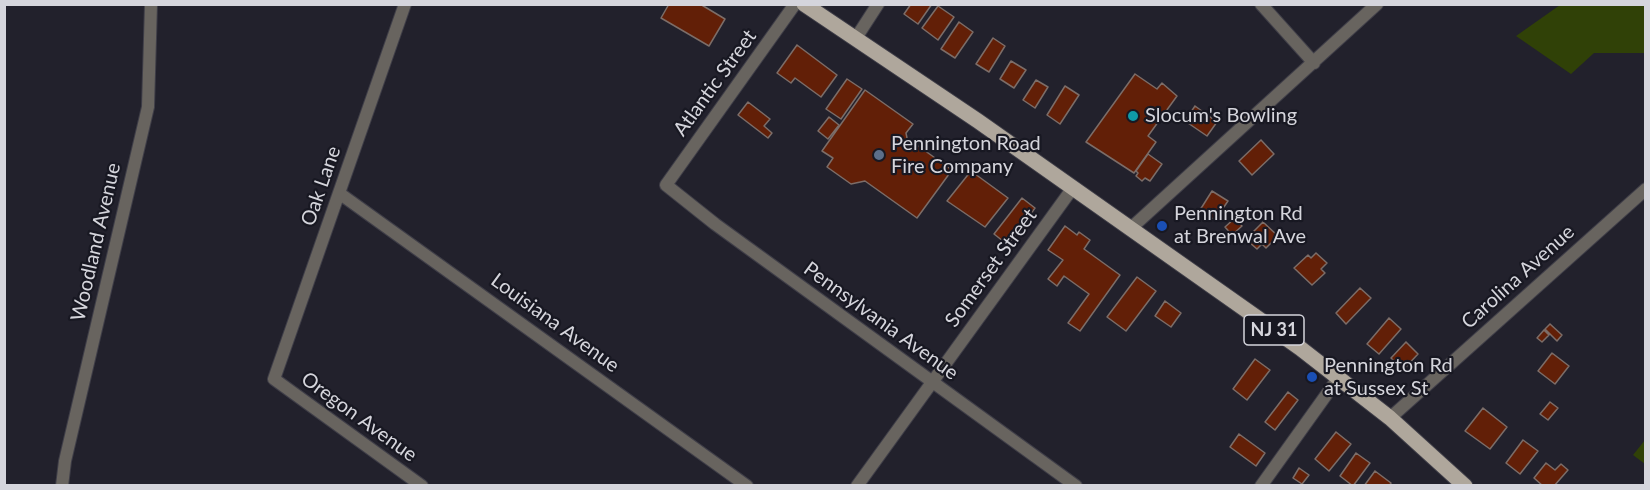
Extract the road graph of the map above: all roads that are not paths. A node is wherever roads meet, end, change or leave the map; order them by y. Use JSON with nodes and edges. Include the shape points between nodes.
{"nodes":[{"id":1,"x":151,"y":4,"type":"edge"},
{"id":2,"x":405,"y":4,"type":"edge"},
{"id":3,"x":795,"y":4,"type":"edge"},
{"id":4,"x":804,"y":4,"type":"edge"},
{"id":5,"x":878,"y":4,"type":"edge"},
{"id":6,"x":1261,"y":4,"type":"edge"},
{"id":7,"x":1377,"y":4,"type":"edge"},
{"id":8,"x":856,"y":38,"type":"junction"},
{"id":9,"x":1314,"y":63,"type":"junction"},
{"id":10,"x":666,"y":184,"type":"joint"},
{"id":11,"x":1072,"y":189,"type":"junction"},
{"id":12,"x":1646,"y":189,"type":"edge"},
{"id":13,"x":339,"y":193,"type":"junction"},
{"id":14,"x":1130,"y":229,"type":"junction"},
{"id":15,"x":1339,"y":376,"type":"junction"},
{"id":16,"x":274,"y":379,"type":"joint"},
{"id":17,"x":932,"y":382,"type":"junction"},
{"id":18,"x":1390,"y":418,"type":"junction"},
{"id":19,"x":62,"y":486,"type":"edge"},
{"id":20,"x":422,"y":486,"type":"edge"},
{"id":21,"x":747,"y":486,"type":"edge"},
{"id":22,"x":857,"y":486,"type":"edge"},
{"id":23,"x":1076,"y":486,"type":"edge"},
{"id":24,"x":1261,"y":486,"type":"edge"},
{"id":25,"x":1465,"y":486,"type":"edge"}],
"edges":[{"from":1,"to":19,"type":"street","name":"Woodland Avenue","via":[[148,107]]},
{"from":2,"to":13,"type":"street","name":"Oak Lane"},
{"from":3,"to":10,"type":"street","name":"Atlantic Street"},
{"from":4,"to":8,"type":"main road","number":"NJ 31"},
{"from":5,"to":8,"type":"street"},
{"from":6,"to":9,"type":"street"},
{"from":7,"to":9,"type":"street"},
{"from":8,"to":11,"type":"main road","number":"NJ 31"},
{"from":9,"to":14,"type":"street"},
{"from":10,"to":17,"type":"street","name":"Pennsylvania Avenue"},
{"from":11,"to":14,"type":"main road","number":"NJ 31"},
{"from":11,"to":17,"type":"street","name":"Somerset Street"},
{"from":12,"to":18,"type":"street","name":"Carolina Avenue"},
{"from":13,"to":16,"type":"street","name":"Oak Lane"},
{"from":13,"to":21,"type":"street","name":"Louisiana Avenue"},
{"from":14,"to":15,"type":"main road","number":"NJ 31"},
{"from":15,"to":18,"type":"main road","number":"NJ 31"},
{"from":15,"to":24,"type":"street"},
{"from":16,"to":20,"type":"street","name":"Oregon Avenue"},
{"from":17,"to":22,"type":"street","name":"Somerset Street"},
{"from":17,"to":23,"type":"street","name":"Pennsylvania Avenue"},
{"from":18,"to":25,"type":"main road","number":"NJ 31"}]}
